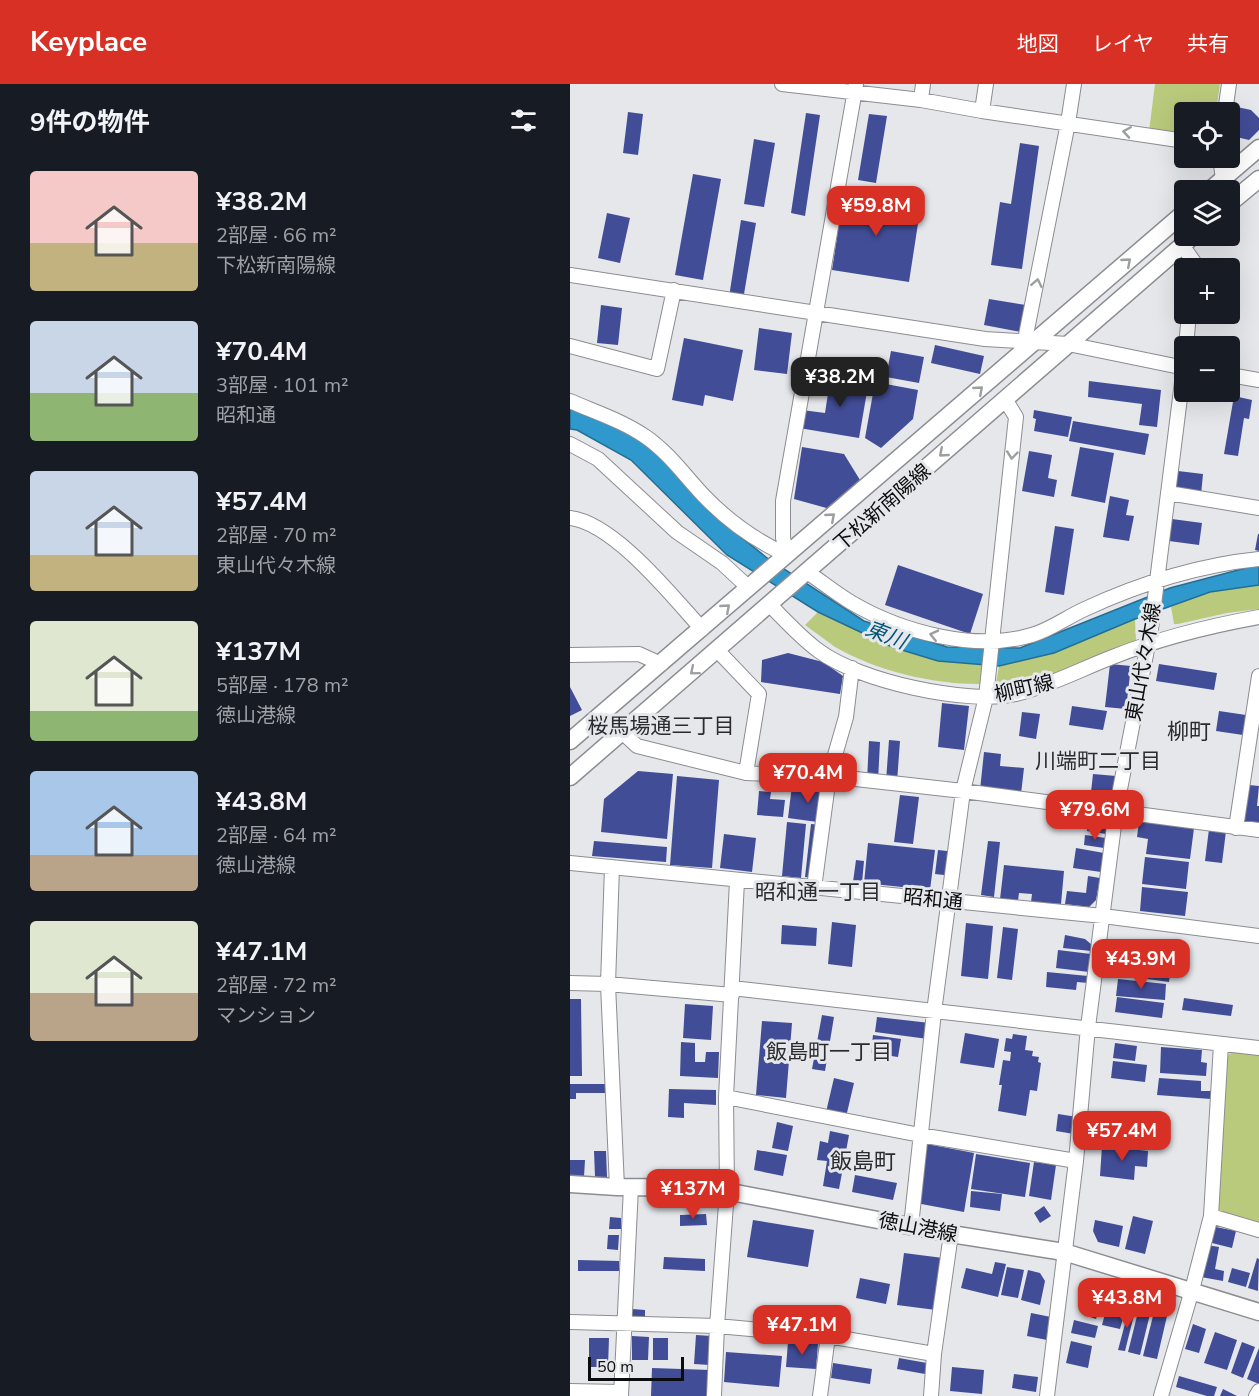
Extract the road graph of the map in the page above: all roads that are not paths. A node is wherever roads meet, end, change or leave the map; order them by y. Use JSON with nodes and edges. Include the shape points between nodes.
{"nodes":[{"id":1,"x":783,"y":84,"type":"edge"},
{"id":2,"x":923,"y":84,"type":"edge"},
{"id":3,"x":986,"y":84,"type":"edge"},
{"id":4,"x":1074,"y":84,"type":"edge"},
{"id":5,"x":1229,"y":84,"type":"edge"},
{"id":6,"x":855,"y":88,"type":"edge"},
{"id":7,"x":921,"y":100,"type":"junction"},
{"id":8,"x":1226,"y":102,"type":"edge"},
{"id":9,"x":982,"y":111,"type":"junction"},
{"id":10,"x":1068,"y":123,"type":"junction"},
{"id":11,"x":1174,"y":139,"type":"edge"},
{"id":12,"x":1259,"y":147,"type":"edge"},
{"id":13,"x":1221,"y":168,"type":"edge"},
{"id":14,"x":1223,"y":179,"type":"joint"},
{"id":15,"x":1259,"y":179,"type":"edge"},
{"id":16,"x":1240,"y":195,"type":"edge"},
{"id":17,"x":1174,"y":221,"type":"edge"},
{"id":18,"x":1181,"y":246,"type":"edge"},
{"id":19,"x":570,"y":275,"type":"edge"},
{"id":20,"x":674,"y":290,"type":"junction"},
{"id":21,"x":816,"y":312,"type":"junction"},
{"id":22,"x":1029,"y":341,"type":"junction"},
{"id":23,"x":1068,"y":344,"type":"junction"},
{"id":24,"x":570,"y":346,"type":"edge"},
{"id":25,"x":1174,"y":362,"type":"edge"},
{"id":26,"x":1240,"y":377,"type":"edge"},
{"id":27,"x":1259,"y":380,"type":"edge"},
{"id":28,"x":1005,"y":399,"type":"junction"},
{"id":29,"x":570,"y":401,"type":"edge"},
{"id":30,"x":1180,"y":402,"type":"edge"},
{"id":31,"x":570,"y":444,"type":"edge"},
{"id":32,"x":1168,"y":494,"type":"junction"},
{"id":33,"x":1259,"y":508,"type":"edge"},
{"id":34,"x":570,"y":518,"type":"edge"},
{"id":35,"x":787,"y":555,"type":"junction"},
{"id":36,"x":1259,"y":559,"type":"edge"},
{"id":37,"x":807,"y":572,"type":"junction"},
{"id":38,"x":1156,"y":584,"type":"junction"},
{"id":39,"x":749,"y":588,"type":"junction"},
{"id":40,"x":769,"y":604,"type":"junction"},
{"id":41,"x":1259,"y":617,"type":"edge"},
{"id":42,"x":702,"y":629,"type":"junction"},
{"id":43,"x":992,"y":641,"type":"junction"},
{"id":44,"x":1148,"y":644,"type":"junction"},
{"id":45,"x":718,"y":651,"type":"junction"},
{"id":46,"x":570,"y":655,"type":"edge"},
{"id":47,"x":661,"y":664,"type":"junction"},
{"id":48,"x":852,"y":668,"type":"junction"},
{"id":49,"x":1259,"y":676,"type":"edge"},
{"id":50,"x":986,"y":697,"type":"junction"},
{"id":51,"x":622,"y":732,"type":"junction"},
{"id":52,"x":1255,"y":736,"type":"edge"},
{"id":53,"x":570,"y":741,"type":"edge"},
{"id":54,"x":746,"y":773,"type":"junction"},
{"id":55,"x":829,"y":776,"type":"junction"},
{"id":56,"x":570,"y":777,"type":"edge"},
{"id":57,"x":963,"y":791,"type":"junction"},
{"id":58,"x":1116,"y":810,"type":"junction"},
{"id":59,"x":1236,"y":828,"type":"junction"},
{"id":60,"x":1259,"y":830,"type":"edge"},
{"id":61,"x":570,"y":863,"type":"edge"},
{"id":62,"x":612,"y":867,"type":"junction"},
{"id":63,"x":737,"y":881,"type":"junction"},
{"id":64,"x":814,"y":888,"type":"junction"},
{"id":65,"x":949,"y":901,"type":"junction"},
{"id":66,"x":1103,"y":916,"type":"junction"},
{"id":67,"x":1259,"y":936,"type":"edge"},
{"id":68,"x":570,"y":983,"type":"edge"},
{"id":69,"x":608,"y":984,"type":"junction"},
{"id":70,"x":732,"y":991,"type":"junction"},
{"id":71,"x":934,"y":1012,"type":"junction"},
{"id":72,"x":1088,"y":1028,"type":"junction"},
{"id":73,"x":1221,"y":1044,"type":"junction"},
{"id":74,"x":1259,"y":1048,"type":"edge"},
{"id":75,"x":726,"y":1097,"type":"junction"},
{"id":76,"x":920,"y":1135,"type":"junction"},
{"id":77,"x":1076,"y":1161,"type":"junction"},
{"id":78,"x":570,"y":1184,"type":"edge"},
{"id":79,"x":624,"y":1187,"type":"junction"},
{"id":80,"x":727,"y":1191,"type":"junction"},
{"id":81,"x":1211,"y":1216,"type":"junction"},
{"id":82,"x":911,"y":1226,"type":"junction"},
{"id":83,"x":1259,"y":1230,"type":"edge"},
{"id":84,"x":951,"y":1234,"type":"junction"},
{"id":85,"x":1064,"y":1252,"type":"junction"},
{"id":86,"x":1192,"y":1290,"type":"junction"},
{"id":87,"x":1259,"y":1312,"type":"edge"},
{"id":88,"x":570,"y":1322,"type":"edge"},
{"id":89,"x":624,"y":1324,"type":"junction"},
{"id":90,"x":717,"y":1326,"type":"junction"},
{"id":91,"x":828,"y":1336,"type":"junction"},
{"id":92,"x":934,"y":1354,"type":"junction"},
{"id":93,"x":570,"y":1391,"type":"edge"},
{"id":94,"x":1259,"y":1391,"type":"edge"},
{"id":95,"x":621,"y":1394,"type":"edge"},
{"id":96,"x":714,"y":1396,"type":"edge"},
{"id":97,"x":820,"y":1396,"type":"edge"},
{"id":98,"x":931,"y":1396,"type":"edge"},
{"id":99,"x":1047,"y":1396,"type":"edge"},
{"id":100,"x":1161,"y":1396,"type":"edge"},
{"id":101,"x":1257,"y":1396,"type":"edge"}],
"edges":[{"from":1,"to":6,"type":"street"},
{"from":2,"to":7,"type":"street"},
{"from":3,"to":9,"type":"street"},
{"from":4,"to":10,"type":"street"},
{"from":5,"to":8,"type":"street"},
{"from":6,"to":7,"type":"street"},
{"from":6,"to":21,"type":"street"},
{"from":7,"to":9,"type":"street"},
{"from":9,"to":10,"type":"street"},
{"from":11,"to":10,"type":"street","one_way":true},
{"from":22,"to":10,"type":"street","one_way":true},
{"from":12,"to":14,"type":"main road"},
{"from":13,"to":14,"type":"street"},
{"from":15,"to":16,"type":"main road"},
{"from":22,"to":17,"type":"main road","name":"下松新南陽線","one_way":true},
{"from":18,"to":23,"type":"main road","name":"下松新南陽線"},
{"from":19,"to":20,"type":"street"},
{"from":20,"to":21,"type":"street"},
{"from":20,"to":24,"type":"street","via":[[657,369]]},
{"from":21,"to":22,"type":"street","via":[[985,339]]},
{"from":21,"to":35,"type":"street","via":[[783,501]]},
{"from":22,"to":23,"type":"street"},
{"from":35,"to":22,"type":"main road","name":"下松新南陽線","one_way":true},
{"from":23,"to":25,"type":"street"},
{"from":23,"to":28,"type":"main road","name":"下松新南陽線"},
{"from":26,"to":27,"type":"street"},
{"from":28,"to":37,"type":"main road","name":"下松新南陽線","one_way":true},
{"from":28,"to":43,"type":"street","one_way":true,"via":[[1016,417]]},
{"from":29,"to":35,"type":"street","via":[[645,436],[735,525]]},
{"from":30,"to":32,"type":"street","name":"東山代々木線"},
{"from":31,"to":39,"type":"street","via":[[598,459],[677,532],[722,563]]},
{"from":32,"to":33,"type":"street"},
{"from":32,"to":38,"type":"street","name":"東山代々木線"},
{"from":34,"to":42,"type":"street","via":[[603,531],[627,551]]},
{"from":35,"to":39,"type":"main road","name":"下松新南陽線"},
{"from":36,"to":38,"type":"street","via":[[1226,562]]},
{"from":37,"to":40,"type":"main road","name":"下松新南陽線"},
{"from":43,"to":37,"type":"street","one_way":true,"via":[[932,635],[886,619],[853,603]]},
{"from":38,"to":43,"type":"street","via":[[1086,608],[1032,635]]},
{"from":38,"to":44,"type":"street","name":"東山代々木線"},
{"from":42,"to":39,"type":"main road","name":"下松新南陽線","one_way":true},
{"from":40,"to":45,"type":"main road","name":"下松新南陽線"},
{"from":40,"to":48,"type":"street","name":"柳町線","via":[[819,652]]},
{"from":41,"to":44,"type":"street","name":"柳町線"},
{"from":42,"to":47,"type":"main road","name":"下松新南陽線"},
{"from":43,"to":50,"type":"street"},
{"from":44,"to":50,"type":"street","name":"柳町線","via":[[1035,688]]},
{"from":44,"to":58,"type":"street","name":"東山代々木線"},
{"from":45,"to":51,"type":"main road","name":"下松新南陽線","one_way":true},
{"from":45,"to":54,"type":"street","via":[[759,694]]},
{"from":46,"to":47,"type":"street","via":[[639,654]]},
{"from":47,"to":53,"type":"main road","name":"下松新南陽線"},
{"from":48,"to":50,"type":"street","name":"柳町線","via":[[938,693]]},
{"from":48,"to":55,"type":"street","via":[[846,717]]},
{"from":49,"to":52,"type":"street"},
{"from":50,"to":57,"type":"street"},
{"from":51,"to":54,"type":"street","via":[[637,746]]},
{"from":51,"to":56,"type":"main road","name":"下松新南陽線"},
{"from":52,"to":59,"type":"street"},
{"from":54,"to":55,"type":"street"},
{"from":55,"to":57,"type":"street"},
{"from":55,"to":64,"type":"street"},
{"from":57,"to":58,"type":"street"},
{"from":57,"to":65,"type":"street"},
{"from":58,"to":59,"type":"street"},
{"from":58,"to":66,"type":"street","name":"東山代々木線"},
{"from":59,"to":60,"type":"street"},
{"from":61,"to":62,"type":"street","name":"昭和通"},
{"from":62,"to":63,"type":"street","name":"昭和通"},
{"from":62,"to":69,"type":"street"},
{"from":63,"to":64,"type":"street","name":"昭和通"},
{"from":63,"to":70,"type":"street"},
{"from":64,"to":65,"type":"street","name":"昭和通"},
{"from":65,"to":66,"type":"street","name":"昭和通"},
{"from":65,"to":71,"type":"street"},
{"from":66,"to":67,"type":"street","name":"昭和通"},
{"from":66,"to":72,"type":"street","name":"東山代々木線"},
{"from":68,"to":69,"type":"street"},
{"from":69,"to":70,"type":"street"},
{"from":69,"to":79,"type":"street"},
{"from":70,"to":71,"type":"street"},
{"from":70,"to":75,"type":"street"},
{"from":71,"to":72,"type":"street"},
{"from":71,"to":76,"type":"street"},
{"from":72,"to":73,"type":"street"},
{"from":72,"to":77,"type":"street","name":"東山代々木線"},
{"from":73,"to":74,"type":"street"},
{"from":73,"to":81,"type":"street"},
{"from":75,"to":76,"type":"street"},
{"from":75,"to":80,"type":"street"},
{"from":76,"to":77,"type":"street"},
{"from":76,"to":82,"type":"street"},
{"from":77,"to":85,"type":"street","name":"東山代々木線"},
{"from":78,"to":79,"type":"main road","name":"徳山港線"},
{"from":79,"to":80,"type":"main road","name":"徳山港線"},
{"from":79,"to":89,"type":"street"},
{"from":80,"to":82,"type":"main road","name":"徳山港線"},
{"from":80,"to":90,"type":"street"},
{"from":81,"to":83,"type":"street"},
{"from":81,"to":86,"type":"street"},
{"from":82,"to":84,"type":"main road","name":"徳山港線"},
{"from":84,"to":85,"type":"main road","name":"徳山港線"},
{"from":84,"to":92,"type":"street"},
{"from":85,"to":86,"type":"main road","name":"徳山港線"},
{"from":85,"to":99,"type":"street","name":"東山代々木線"},
{"from":86,"to":87,"type":"main road","name":"徳山港線"},
{"from":86,"to":100,"type":"street"},
{"from":88,"to":89,"type":"street"},
{"from":89,"to":90,"type":"street"},
{"from":89,"to":95,"type":"street"},
{"from":90,"to":91,"type":"street"},
{"from":90,"to":96,"type":"street"},
{"from":91,"to":92,"type":"street"},
{"from":91,"to":97,"type":"street"},
{"from":92,"to":98,"type":"street"},
{"from":93,"to":95,"type":"street"},
{"from":94,"to":101,"type":"street"}]}
